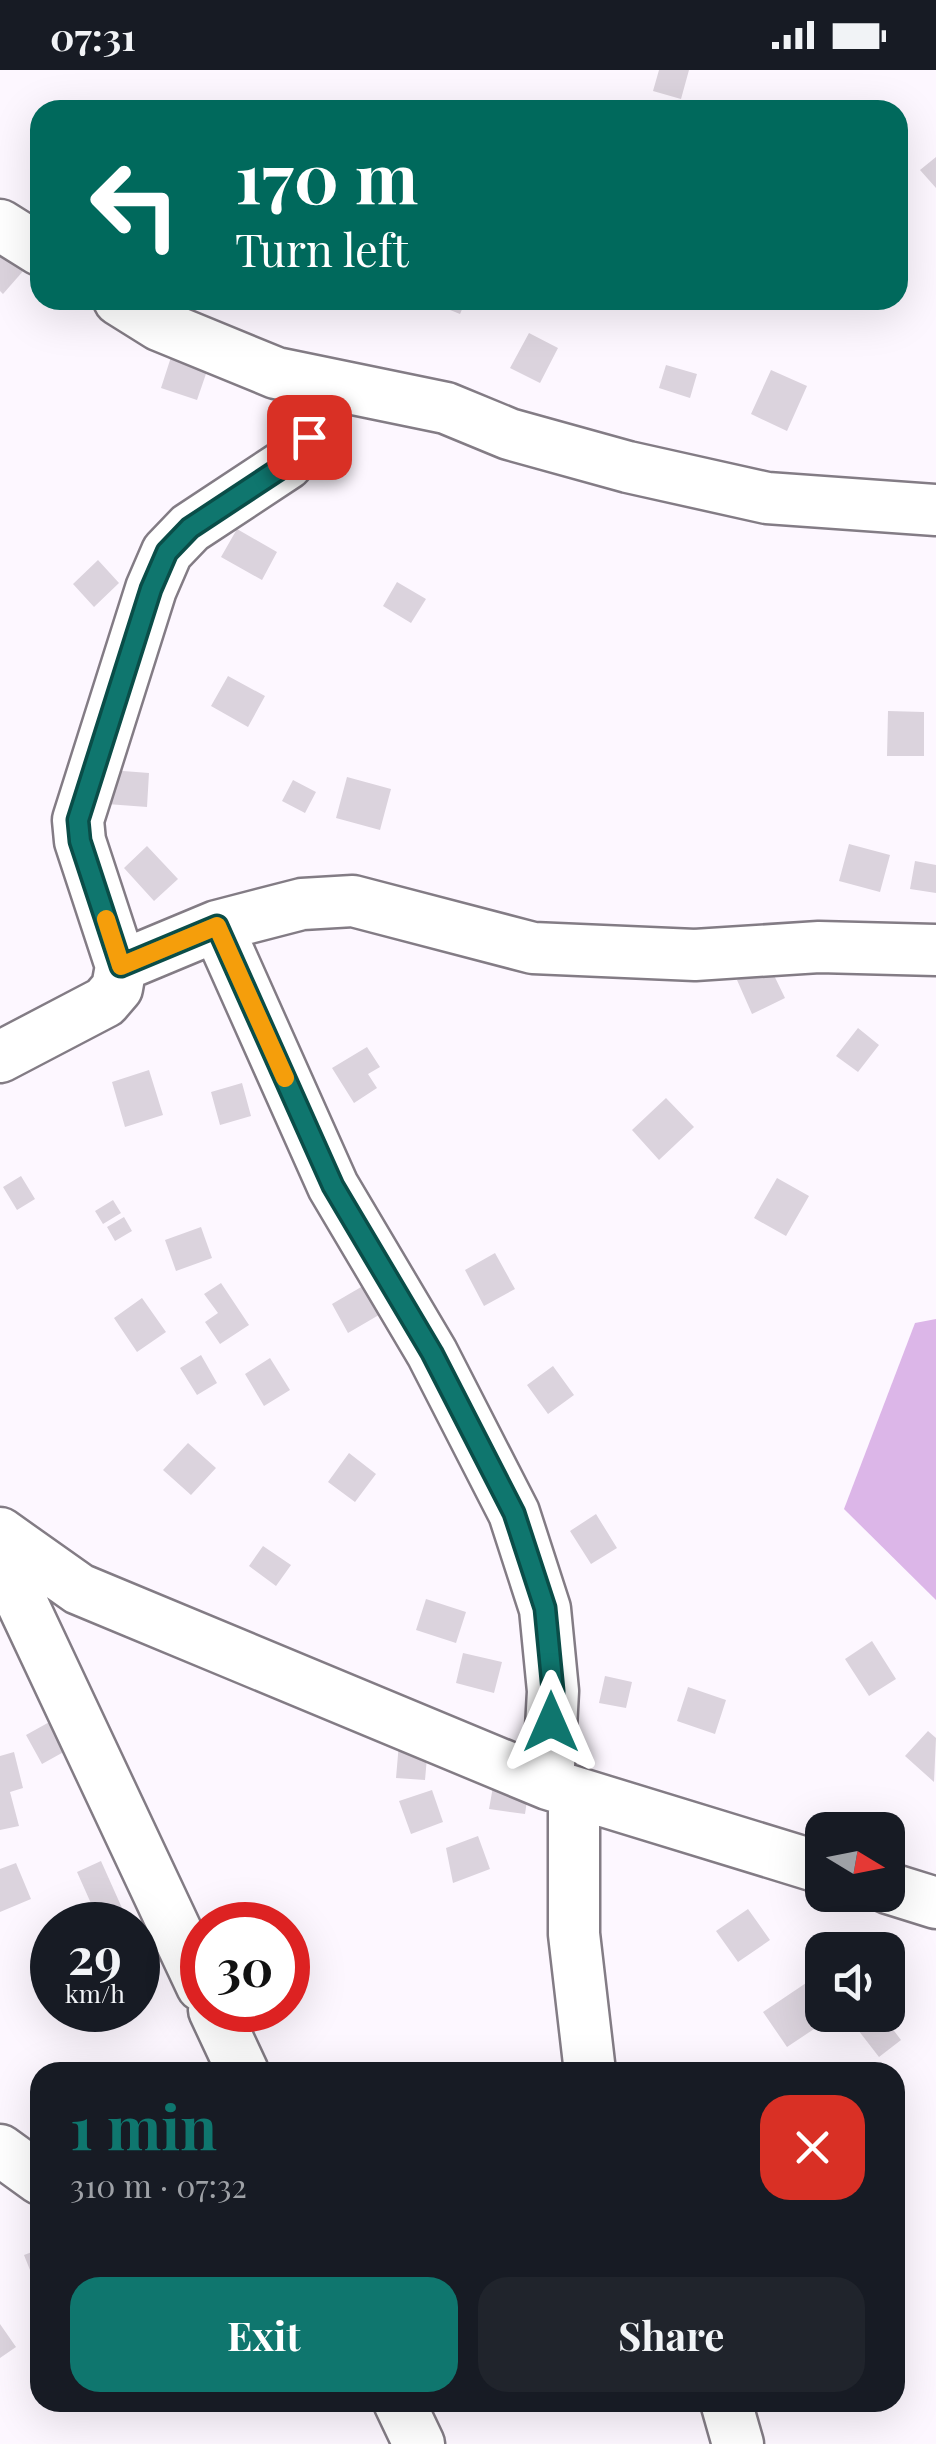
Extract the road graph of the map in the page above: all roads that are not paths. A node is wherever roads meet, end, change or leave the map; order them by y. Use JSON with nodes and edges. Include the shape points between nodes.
{"nodes":[{"id":1,"x":0,"y":225,"type":"edge"},
{"id":2,"x":30,"y":244,"type":"edge"},
{"id":3,"x":135,"y":310,"type":"edge"},
{"id":4,"x":332,"y":388,"type":"junction"},
{"id":5,"x":936,"y":510,"type":"edge"},
{"id":6,"x":217,"y":926,"type":"junction"},
{"id":7,"x":936,"y":950,"type":"edge"},
{"id":8,"x":121,"y":966,"type":"junction"},
{"id":9,"x":0,"y":1057,"type":"edge"},
{"id":10,"x":0,"y":1534,"type":"edge"},
{"id":11,"x":0,"y":1556,"type":"edge"},
{"id":12,"x":561,"y":1789,"type":"junction"},
{"id":13,"x":805,"y":1863,"type":"edge"},
{"id":14,"x":905,"y":1893,"type":"edge"},
{"id":15,"x":936,"y":1902,"type":"edge"},
{"id":16,"x":180,"y":1939,"type":"edge"},
{"id":17,"x":224,"y":2032,"type":"edge"},
{"id":18,"x":238,"y":2062,"type":"edge"},
{"id":19,"x":589,"y":2062,"type":"edge"},
{"id":20,"x":0,"y":2150,"type":"edge"},
{"id":21,"x":30,"y":2172,"type":"edge"},
{"id":22,"x":403,"y":2412,"type":"edge"},
{"id":23,"x":729,"y":2412,"type":"edge"},
{"id":24,"x":419,"y":2444,"type":"edge"},
{"id":25,"x":738,"y":2444,"type":"edge"}],
"edges":[{"from":1,"to":2,"type":"street"},
{"from":3,"to":4,"type":"street","via":[[276,373]]},
{"from":4,"to":5,"type":"street","via":[[446,408],[508,434],[767,498]]},
{"from":4,"to":8,"type":"street","via":[[309,437],[287,464],[190,528],[167,552],[151,589],[78,820]]},
{"from":6,"to":7,"type":"street","via":[[302,904],[352,901],[533,948],[695,955],[818,947]]},
{"from":6,"to":8,"type":"street"},
{"from":6,"to":12,"type":"street","via":[[333,1186],[432,1353],[514,1513],[545,1608]]},
{"from":8,"to":9,"type":"street","via":[[117,988],[105,1002]]},
{"from":10,"to":12,"type":"street","via":[[79,1589]]},
{"from":11,"to":16,"type":"street"},
{"from":12,"to":13,"type":"street"},
{"from":12,"to":19,"type":"street"},
{"from":14,"to":15,"type":"street"},
{"from":17,"to":18,"type":"street"},
{"from":20,"to":21,"type":"street"},
{"from":22,"to":24,"type":"street"},
{"from":23,"to":25,"type":"street"}]}
